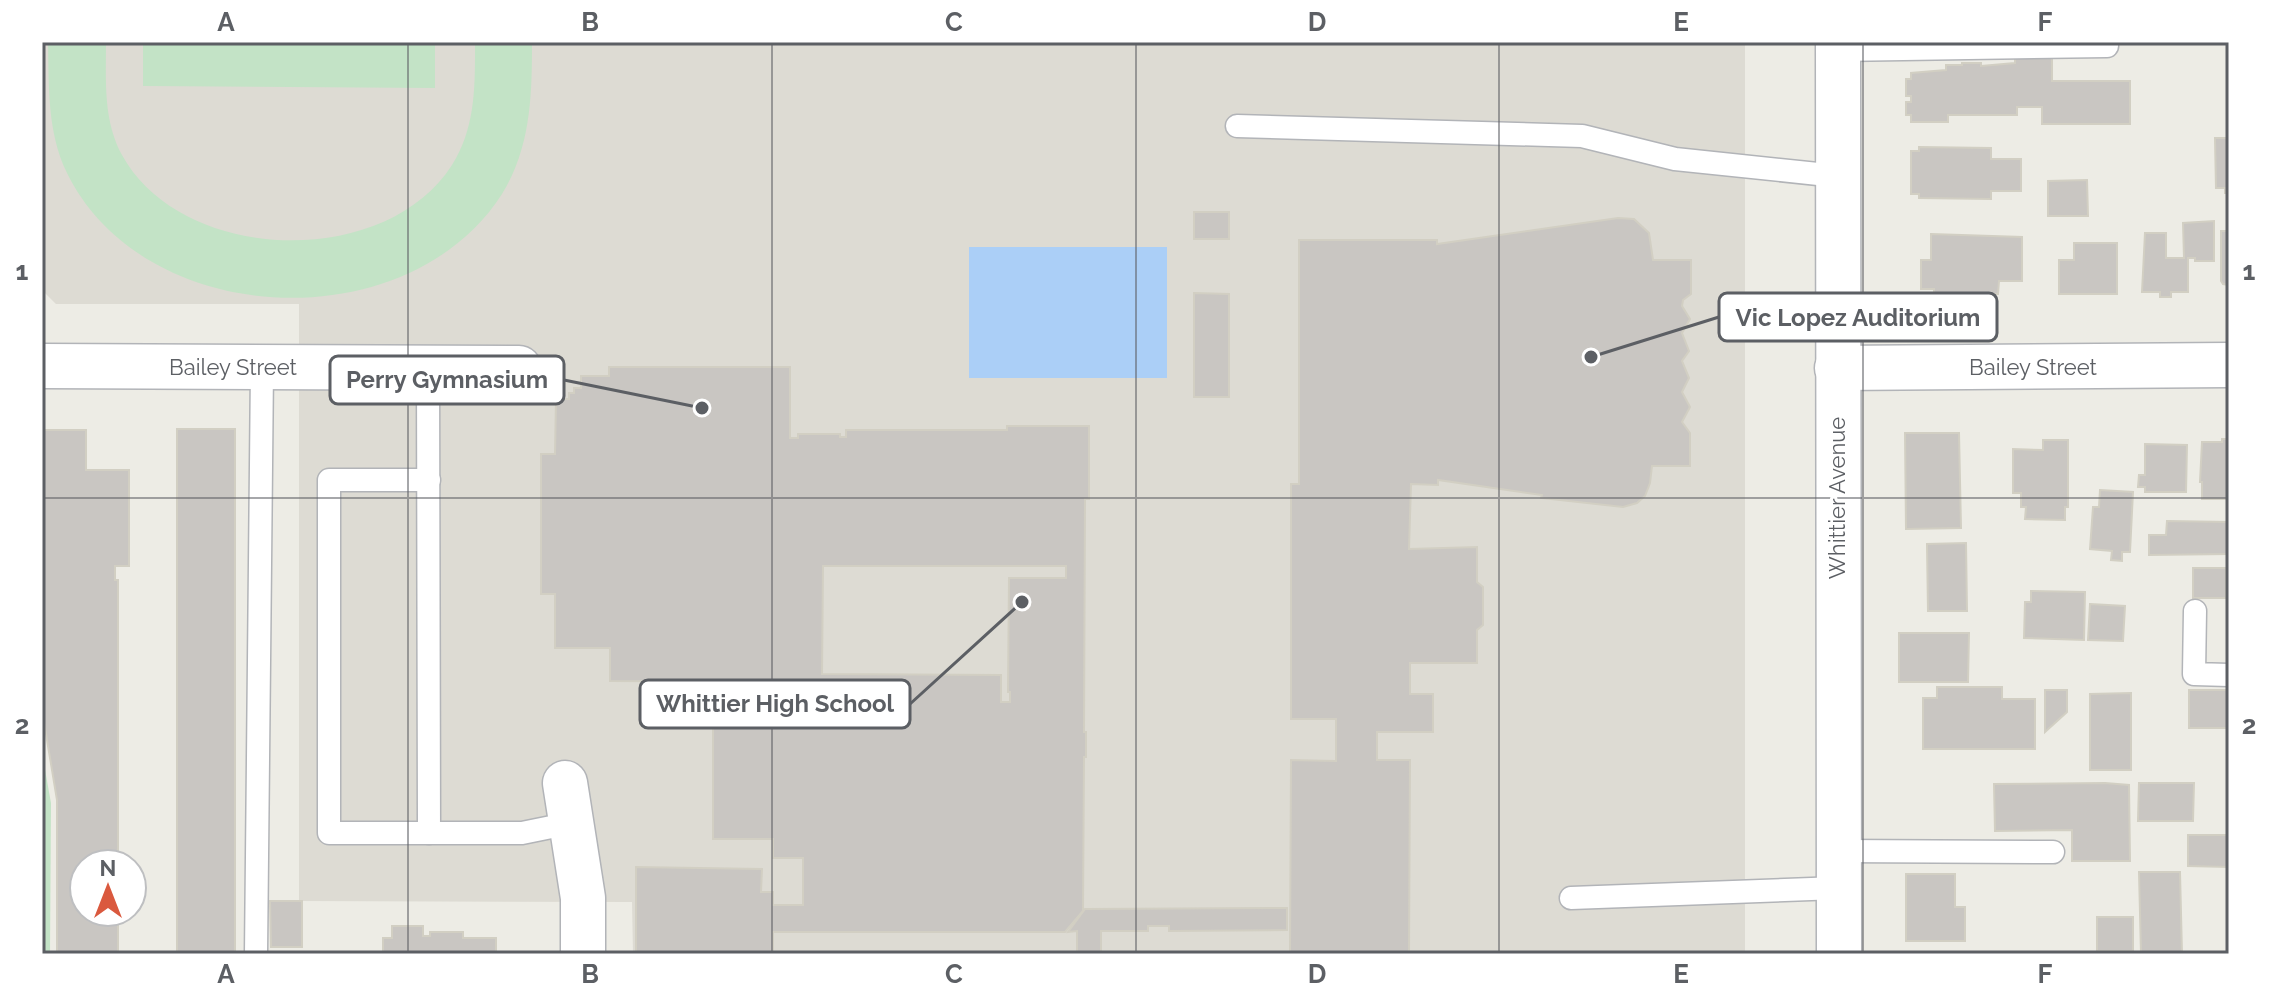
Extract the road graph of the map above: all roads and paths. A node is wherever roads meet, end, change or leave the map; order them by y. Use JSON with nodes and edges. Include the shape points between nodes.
{"nodes":[{"id":1,"x":1838,"y":46,"type":"edge"},
{"id":2,"x":2107,"y":46,"type":"dead end"},
{"id":3,"x":1237,"y":126,"type":"dead end"},
{"id":4,"x":1837,"y":176,"type":"junction"},
{"id":5,"x":2229,"y":365,"type":"edge"},
{"id":6,"x":42,"y":366,"type":"edge"},
{"id":7,"x":262,"y":368,"type":"junction"},
{"id":8,"x":428,"y":368,"type":"junction"},
{"id":9,"x":519,"y":368,"type":"dead end"},
{"id":10,"x":1837,"y":368,"type":"junction"},
{"id":11,"x":429,"y":480,"type":"junction"},
{"id":12,"x":2195,"y":611,"type":"dead end"},
{"id":13,"x":2229,"y":675,"type":"edge"},
{"id":14,"x":568,"y":803,"type":"joint"},
{"id":15,"x":429,"y":833,"type":"junction"},
{"id":16,"x":2053,"y":852,"type":"dead end"},
{"id":17,"x":1838,"y":870,"type":"junction"},
{"id":18,"x":1571,"y":898,"type":"dead end"},
{"id":19,"x":256,"y":954,"type":"edge"},
{"id":20,"x":583,"y":954,"type":"edge"},
{"id":21,"x":1839,"y":954,"type":"edge"}],
"edges":[{"from":1,"to":2,"type":"lane"},
{"from":1,"to":4,"type":"street","name":"Whittier Avenue"},
{"from":3,"to":4,"type":"lane","via":[[1582,136],[1675,159]]},
{"from":4,"to":10,"type":"street","name":"Whittier Avenue"},
{"from":5,"to":10,"type":"street","name":"Bailey Street"},
{"from":6,"to":7,"type":"street","name":"Bailey Street"},
{"from":7,"to":8,"type":"street","name":"Bailey Street"},
{"from":7,"to":19,"type":"lane"},
{"from":8,"to":9,"type":"street","name":"Bailey Street"},
{"from":8,"to":11,"type":"lane"},
{"from":10,"to":17,"type":"street","name":"Whittier Avenue"},
{"from":11,"to":15,"type":"lane"},
{"from":11,"to":15,"type":"lane","via":[[329,480],[329,833]]},
{"from":12,"to":13,"type":"lane","via":[[2194,674]]},
{"from":14,"to":15,"type":"lane","via":[[522,833]]},
{"from":14,"to":20,"type":"street","via":[[583,898]]},
{"from":16,"to":17,"type":"lane"},
{"from":17,"to":18,"type":"lane"},
{"from":17,"to":21,"type":"street","name":"Whittier Avenue"}]}
